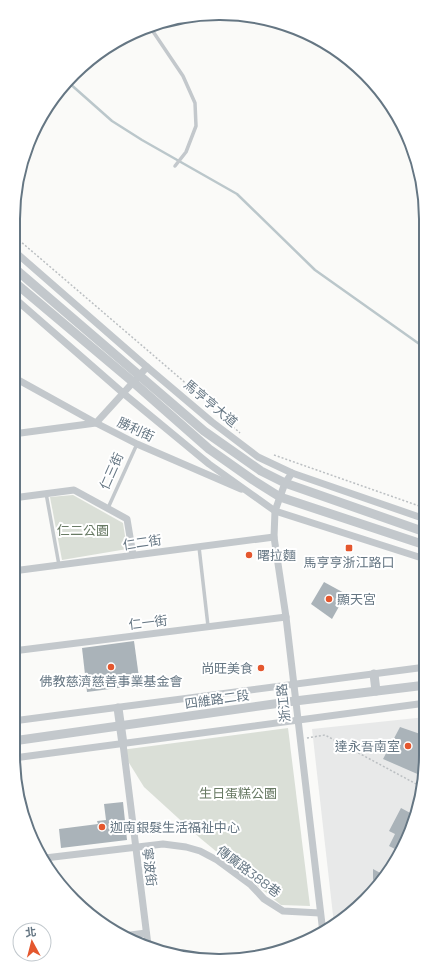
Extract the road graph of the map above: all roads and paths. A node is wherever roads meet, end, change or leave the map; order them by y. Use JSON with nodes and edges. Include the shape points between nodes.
{"nodes":[{"id":1,"x":153,"y":32,"type":"edge"},
{"id":2,"x":175,"y":166,"type":"dead end"},
{"id":3,"x":20,"y":241,"type":"edge"},
{"id":4,"x":20,"y":256,"type":"edge"},
{"id":5,"x":20,"y":273,"type":"edge"},
{"id":6,"x":20,"y":287,"type":"edge"},
{"id":7,"x":20,"y":303,"type":"edge"},
{"id":8,"x":147,"y":367,"type":"junction"},
{"id":9,"x":140,"y":375,"type":"junction"},
{"id":10,"x":20,"y":381,"type":"edge"},
{"id":11,"x":133,"y":382,"type":"junction"},
{"id":12,"x":123,"y":392,"type":"junction"},
{"id":13,"x":96,"y":423,"type":"junction"},
{"id":14,"x":20,"y":433,"type":"edge"},
{"id":15,"x":245,"y":436,"type":"dead end"},
{"id":16,"x":137,"y":444,"type":"junction"},
{"id":17,"x":274,"y":455,"type":"dead end"},
{"id":18,"x":292,"y":473,"type":"junction"},
{"id":19,"x":285,"y":483,"type":"junction"},
{"id":20,"x":46,"y":493,"type":"junction"},
{"id":21,"x":254,"y":495,"type":"junction"},
{"id":22,"x":280,"y":496,"type":"junction"},
{"id":23,"x":20,"y":497,"type":"edge"},
{"id":24,"x":388,"y":506,"type":"junction"},
{"id":25,"x":419,"y":506,"type":"edge"},
{"id":26,"x":108,"y":509,"type":"junction"},
{"id":27,"x":275,"y":511,"type":"junction"},
{"id":28,"x":419,"y":517,"type":"edge"},
{"id":29,"x":385,"y":518,"type":"junction"},
{"id":30,"x":382,"y":530,"type":"junction"},
{"id":31,"x":419,"y":530,"type":"edge"},
{"id":32,"x":274,"y":537,"type":"junction"},
{"id":33,"x":419,"y":543,"type":"edge"},
{"id":34,"x":378,"y":544,"type":"junction"},
{"id":35,"x":199,"y":546,"type":"junction"},
{"id":36,"x":133,"y":555,"type":"junction"},
{"id":37,"x":419,"y":557,"type":"edge"},
{"id":38,"x":59,"y":565,"type":"junction"},
{"id":39,"x":20,"y":570,"type":"edge"},
{"id":40,"x":286,"y":617,"type":"junction"},
{"id":41,"x":208,"y":626,"type":"junction"},
{"id":42,"x":20,"y":650,"type":"edge"},
{"id":43,"x":419,"y":668,"type":"edge"},
{"id":44,"x":374,"y":674,"type":"junction"},
{"id":45,"x":294,"y":685,"type":"junction"},
{"id":46,"x":419,"y":686,"type":"edge"},
{"id":47,"x":376,"y":691,"type":"junction"},
{"id":48,"x":295,"y":702,"type":"junction"},
{"id":49,"x":419,"y":705,"type":"edge"},
{"id":50,"x":118,"y":708,"type":"junction"},
{"id":51,"x":20,"y":720,"type":"edge"},
{"id":52,"x":297,"y":721,"type":"junction"},
{"id":53,"x":120,"y":726,"type":"junction"},
{"id":54,"x":299,"y":739,"type":"junction"},
{"id":55,"x":20,"y":740,"type":"edge"},
{"id":56,"x":123,"y":744,"type":"junction"},
{"id":57,"x":20,"y":757,"type":"edge"},
{"id":58,"x":416,"y":784,"type":"edge"},
{"id":59,"x":136,"y":848,"type":"junction"},
{"id":60,"x":49,"y":858,"type":"edge"},
{"id":61,"x":320,"y":913,"type":"junction"},
{"id":62,"x":322,"y":925,"type":"edge"},
{"id":63,"x":146,"y":933,"type":"junction"},
{"id":64,"x":134,"y":935,"type":"edge"},
{"id":65,"x":147,"y":940,"type":"edge"}],
"edges":[{"from":1,"to":2,"type":"lane","via":[[180,71],[195,104],[196,126],[186,152]]},
{"from":3,"to":15,"type":"path"},
{"from":4,"to":8,"type":"street","name":"馬亨亨大道"},
{"from":5,"to":9,"type":"street","name":"馬亨亨大道"},
{"from":6,"to":11,"type":"street"},
{"from":7,"to":12,"type":"street"},
{"from":8,"to":9,"type":"street"},
{"from":8,"to":18,"type":"street","name":"馬亨亨大道","via":[[258,457]]},
{"from":9,"to":11,"type":"street"},
{"from":9,"to":19,"type":"street","name":"馬亨亨大道","via":[[204,431],[261,471]]},
{"from":10,"to":13,"type":"street","name":"勝利街"},
{"from":11,"to":12,"type":"street"},
{"from":11,"to":22,"type":"street","via":[[209,449]]},
{"from":12,"to":13,"type":"street"},
{"from":12,"to":21,"type":"street","via":[[209,464]]},
{"from":13,"to":14,"type":"street"},
{"from":13,"to":16,"type":"street","name":"勝利街"},
{"from":16,"to":21,"type":"street","name":"勝利街"},
{"from":16,"to":26,"type":"lane","name":"仁三街"},
{"from":17,"to":25,"type":"path"},
{"from":18,"to":19,"type":"street","name":"浙江路"},
{"from":18,"to":24,"type":"street","name":"馬亨亨大道"},
{"from":19,"to":22,"type":"street","name":"浙江路"},
{"from":19,"to":29,"type":"street","name":"馬亨亨大道"},
{"from":20,"to":23,"type":"street","name":"仁三街"},
{"from":20,"to":26,"type":"street","name":"仁三街","via":[[74,490]]},
{"from":20,"to":38,"type":"lane"},
{"from":21,"to":27,"type":"street"},
{"from":22,"to":27,"type":"street","name":"浙江路"},
{"from":22,"to":30,"type":"street"},
{"from":24,"to":28,"type":"street","name":"馬亨亨大道"},
{"from":24,"to":29,"type":"street"},
{"from":26,"to":36,"type":"street","name":"仁三街","via":[[127,519]]},
{"from":27,"to":32,"type":"street","name":"浙江路"},
{"from":27,"to":34,"type":"street"},
{"from":29,"to":31,"type":"street","name":"馬亨亨大道"},
{"from":30,"to":33,"type":"street"},
{"from":30,"to":34,"type":"street"},
{"from":32,"to":35,"type":"street","name":"仁二街"},
{"from":32,"to":40,"type":"street","name":"浙江路"},
{"from":34,"to":37,"type":"street"},
{"from":35,"to":36,"type":"street","name":"仁二街"},
{"from":35,"to":41,"type":"lane"},
{"from":36,"to":38,"type":"street","name":"仁二街"},
{"from":38,"to":39,"type":"street","name":"仁二街"},
{"from":40,"to":41,"type":"street","name":"仁一街"},
{"from":40,"to":45,"type":"street","name":"浙江路"},
{"from":41,"to":42,"type":"street","name":"仁一街"},
{"from":43,"to":44,"type":"street","name":"四維路二段"},
{"from":44,"to":45,"type":"street","name":"四維路二段"},
{"from":44,"to":47,"type":"street"},
{"from":45,"to":48,"type":"street","name":"浙江路"},
{"from":45,"to":50,"type":"street","name":"四維路二段"},
{"from":46,"to":47,"type":"street","name":"四維路二段"},
{"from":47,"to":48,"type":"street","name":"四維路二段"},
{"from":48,"to":52,"type":"street","name":"浙江路"},
{"from":48,"to":53,"type":"street","name":"四維路二段"},
{"from":49,"to":52,"type":"street"},
{"from":50,"to":51,"type":"street","name":"四維路二段"},
{"from":50,"to":53,"type":"street"},
{"from":52,"to":54,"type":"street","name":"浙江路"},
{"from":52,"to":56,"type":"street"},
{"from":53,"to":55,"type":"street","name":"四維路二段"},
{"from":53,"to":56,"type":"street"},
{"from":54,"to":58,"type":"path","via":[[325,735]]},
{"from":54,"to":61,"type":"street","name":"浙江路"},
{"from":56,"to":57,"type":"street"},
{"from":56,"to":59,"type":"street","name":"寧波街"},
{"from":59,"to":60,"type":"street","name":"傳廣路388巷"},
{"from":59,"to":61,"type":"street","name":"傳廣路388巷","via":[[163,844],[200,851],[217,860],[251,885],[264,899],[283,911]]},
{"from":59,"to":63,"type":"street","name":"寧波街"},
{"from":61,"to":62,"type":"street","name":"浙江路"},
{"from":63,"to":64,"type":"street"},
{"from":63,"to":65,"type":"street","name":"寧波街"}]}
